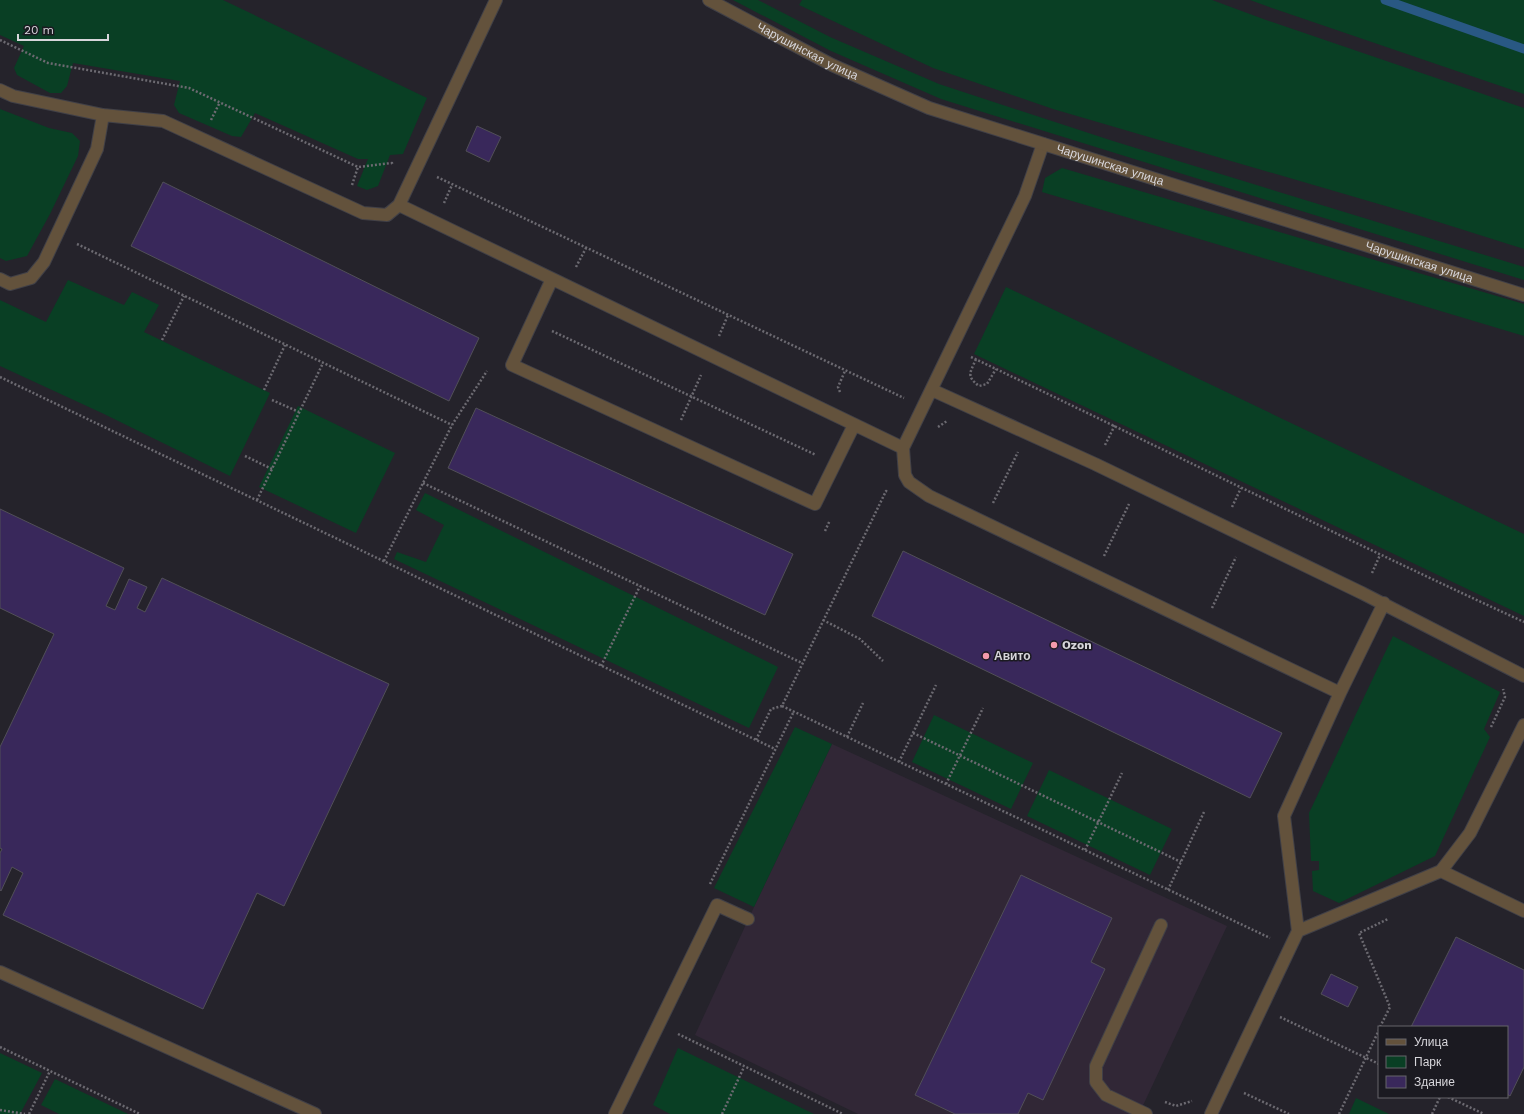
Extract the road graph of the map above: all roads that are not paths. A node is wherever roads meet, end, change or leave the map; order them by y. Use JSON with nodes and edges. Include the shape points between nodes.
{"nodes":[{"id":1,"x":496,"y":0,"type":"edge"},
{"id":2,"x":709,"y":0,"type":"edge"},
{"id":3,"x":0,"y":90,"type":"edge"},
{"id":4,"x":103,"y":115,"type":"junction"},
{"id":5,"x":1043,"y":144,"type":"junction"},
{"id":6,"x":400,"y":205,"type":"junction"},
{"id":7,"x":0,"y":279,"type":"edge"},
{"id":8,"x":552,"y":279,"type":"junction"},
{"id":9,"x":1524,"y":295,"type":"edge"},
{"id":10,"x":932,"y":390,"type":"junction"},
{"id":11,"x":854,"y":425,"type":"junction"},
{"id":12,"x":903,"y":448,"type":"junction"},
{"id":13,"x":1384,"y":603,"type":"junction"},
{"id":14,"x":1524,"y":676,"type":"edge"},
{"id":15,"x":1340,"y":693,"type":"junction"},
{"id":16,"x":1524,"y":725,"type":"edge"},
{"id":17,"x":1441,"y":871,"type":"junction"},
{"id":18,"x":1524,"y":910,"type":"edge"},
{"id":19,"x":748,"y":919,"type":"dead end"},
{"id":20,"x":1161,"y":925,"type":"dead end"},
{"id":21,"x":1298,"y":931,"type":"junction"},
{"id":22,"x":0,"y":972,"type":"edge"},
{"id":23,"x":315,"y":1114,"type":"edge"},
{"id":24,"x":615,"y":1114,"type":"edge"},
{"id":25,"x":1146,"y":1114,"type":"edge"},
{"id":26,"x":1211,"y":1114,"type":"edge"}],
"edges":[{"from":1,"to":6,"type":"street"},
{"from":2,"to":5,"type":"street","name":"Чарушинская улица","via":[[832,65],[929,108]]},
{"from":3,"to":4,"type":"street","via":[[13,96]]},
{"from":4,"to":6,"type":"street","via":[[163,121],[363,213],[387,215]]},
{"from":4,"to":7,"type":"street","via":[[97,149],[44,262],[31,278],[10,284]]},
{"from":5,"to":9,"type":"street","name":"Чарушинская улица"},
{"from":5,"to":10,"type":"street","via":[[1025,196]]},
{"from":6,"to":8,"type":"street"},
{"from":8,"to":11,"type":"street"},
{"from":8,"to":11,"type":"street","via":[[512,365],[815,504]]},
{"from":10,"to":12,"type":"street"},
{"from":10,"to":13,"type":"street","via":[[1095,464]]},
{"from":11,"to":12,"type":"street"},
{"from":12,"to":15,"type":"street","via":[[909,482],[929,496]]},
{"from":13,"to":14,"type":"street"},
{"from":13,"to":15,"type":"street"},
{"from":15,"to":21,"type":"street","via":[[1284,816]]},
{"from":16,"to":17,"type":"street","via":[[1470,833]]},
{"from":17,"to":18,"type":"street"},
{"from":17,"to":21,"type":"street"},
{"from":19,"to":24,"type":"street","via":[[717,905]]},
{"from":20,"to":25,"type":"street","via":[[1096,1066],[1096,1082],[1106,1096]]},
{"from":21,"to":26,"type":"street"},
{"from":22,"to":23,"type":"street"}]}
